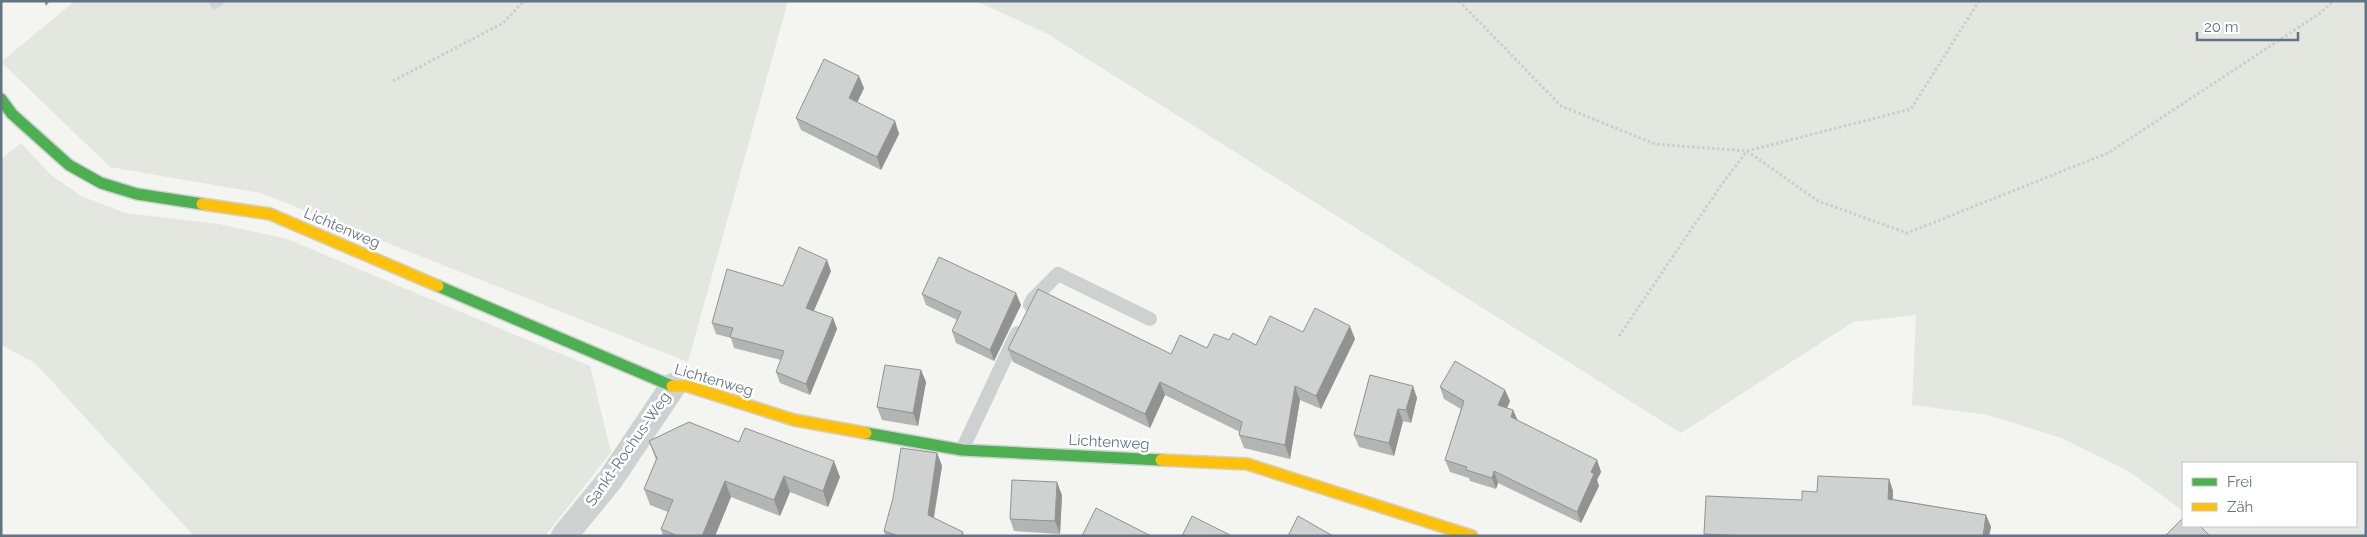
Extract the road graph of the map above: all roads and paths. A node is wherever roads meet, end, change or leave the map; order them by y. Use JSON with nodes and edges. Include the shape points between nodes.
{"nodes":[{"id":1,"x":524,"y":1,"type":"edge"},
{"id":2,"x":1459,"y":1,"type":"edge"},
{"id":3,"x":1979,"y":1,"type":"edge"},
{"id":4,"x":2334,"y":1,"type":"edge"},
{"id":5,"x":392,"y":81,"type":"dead end"},
{"id":6,"x":1,"y":99,"type":"edge"},
{"id":7,"x":1747,"y":152,"type":"junction"},
{"id":8,"x":1150,"y":319,"type":"dead end"},
{"id":9,"x":1619,"y":336,"type":"dead end"},
{"id":10,"x":673,"y":386,"type":"junction"},
{"id":11,"x":962,"y":450,"type":"junction"},
{"id":12,"x":564,"y":536,"type":"edge"},
{"id":13,"x":1472,"y":536,"type":"edge"}],
"edges":[{"from":1,"to":5,"type":"path","via":[[503,23]]},
{"from":2,"to":7,"type":"path","via":[[1562,106],[1655,144]]},
{"from":3,"to":7,"type":"path","via":[[1911,109]]},
{"from":4,"to":7,"type":"path","via":[[2311,20],[2108,153],[1907,233],[1818,201]]},
{"from":6,"to":10,"type":"street","name":"Lichtenweg","via":[[12,114],[69,165],[101,184],[137,194],[270,214]]},
{"from":7,"to":9,"type":"path"},
{"from":8,"to":11,"type":"lane","via":[[1058,274],[1033,299]]},
{"from":10,"to":11,"type":"street","name":"Lichtenweg","via":[[687,386],[794,420]]},
{"from":10,"to":12,"type":"street","name":"Sankt-Rochus-Weg","via":[[610,480]]},
{"from":11,"to":13,"type":"street","name":"Lichtenweg","via":[[1247,464]]}]}
